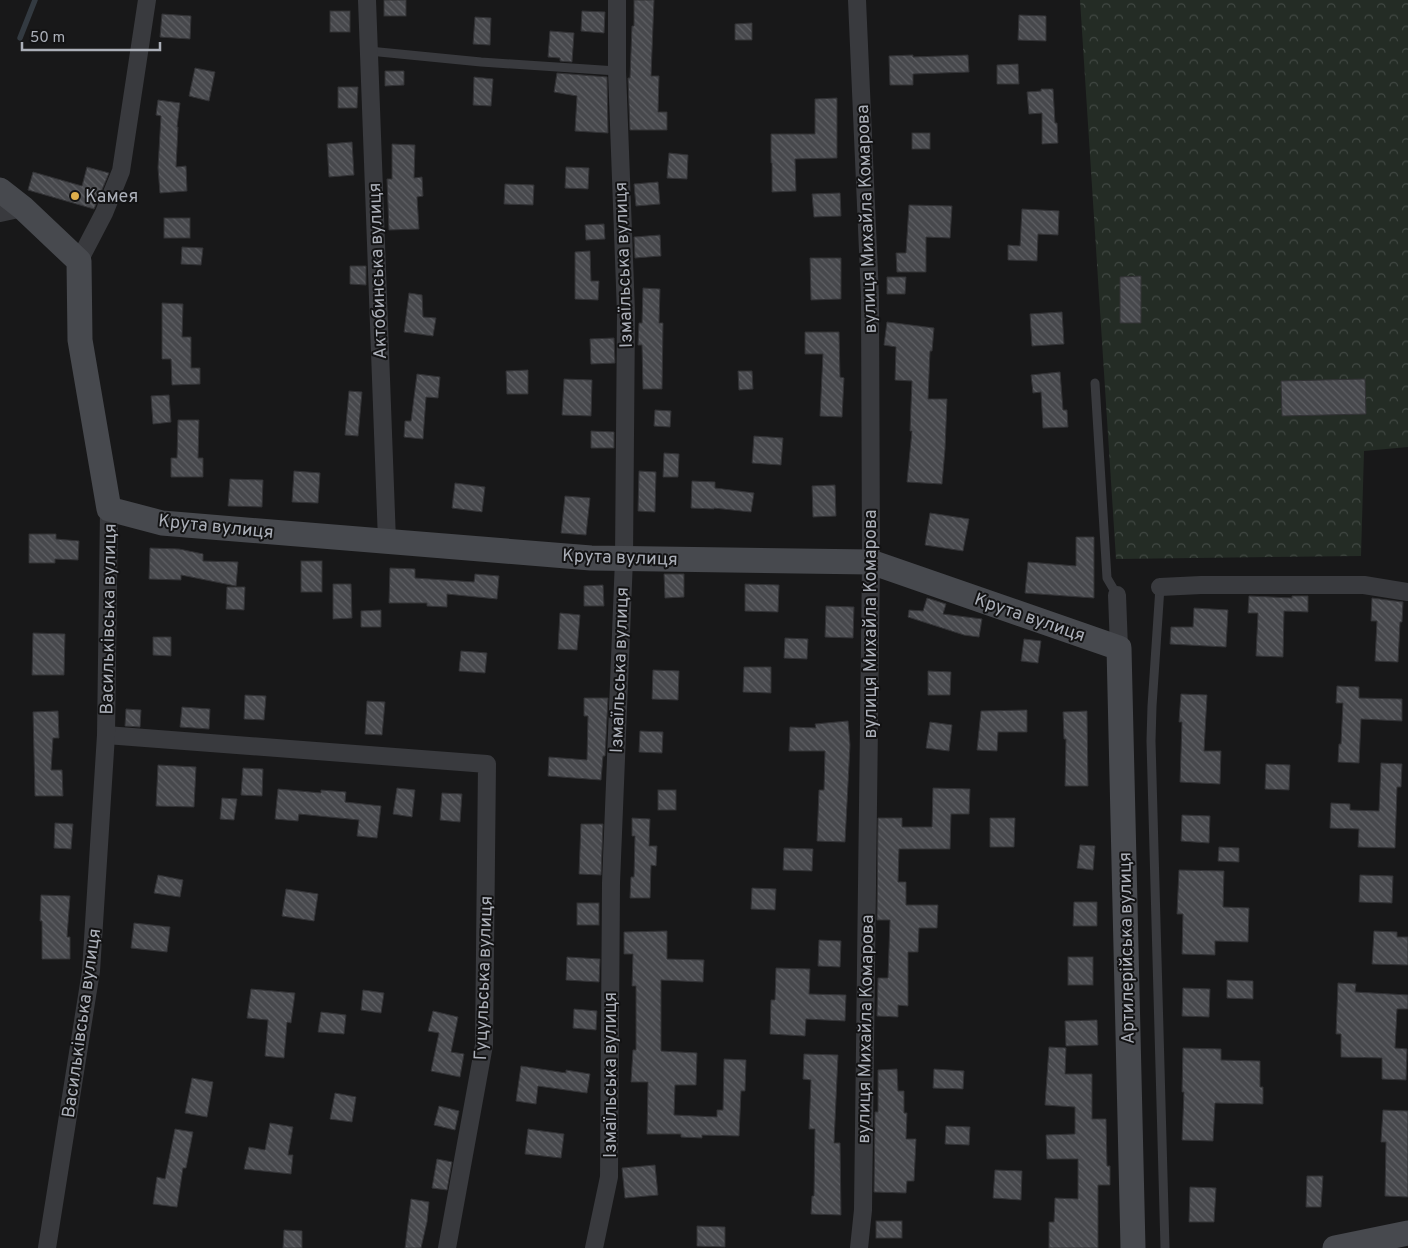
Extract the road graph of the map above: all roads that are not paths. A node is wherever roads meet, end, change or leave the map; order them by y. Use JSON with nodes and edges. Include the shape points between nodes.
{"nodes":[{"id":1,"x":147,"y":0,"type":"edge"},
{"id":2,"x":367,"y":0,"type":"edge"},
{"id":3,"x":617,"y":0,"type":"edge"},
{"id":4,"x":857,"y":0,"type":"edge"},
{"id":5,"x":369,"y":51,"type":"junction"},
{"id":6,"x":616,"y":71,"type":"junction"},
{"id":7,"x":0,"y":190,"type":"edge"},
{"id":8,"x":12,"y":211,"type":"edge"},
{"id":9,"x":79,"y":261,"type":"junction"},
{"id":10,"x":1095,"y":383,"type":"dead end"},
{"id":11,"x":109,"y":509,"type":"junction"},
{"id":12,"x":387,"y":541,"type":"junction"},
{"id":13,"x":624,"y":559,"type":"junction"},
{"id":14,"x":871,"y":562,"type":"junction"},
{"id":15,"x":1160,"y":588,"type":"joint"},
{"id":16,"x":1408,"y":592,"type":"edge"},
{"id":17,"x":1117,"y":595,"type":"joint"},
{"id":18,"x":1119,"y":648,"type":"junction"},
{"id":19,"x":106,"y":735,"type":"junction"},
{"id":20,"x":1408,"y":1233,"type":"edge"},
{"id":21,"x":47,"y":1248,"type":"edge"},
{"id":22,"x":447,"y":1248,"type":"edge"},
{"id":23,"x":594,"y":1248,"type":"edge"},
{"id":24,"x":859,"y":1248,"type":"edge"},
{"id":25,"x":1132,"y":1248,"type":"edge"},
{"id":26,"x":1165,"y":1248,"type":"edge"},
{"id":27,"x":1335,"y":1248,"type":"edge"}],
"edges":[{"from":1,"to":9,"type":"street","name":"Васильківська вулиця","via":[[121,171]]},
{"from":2,"to":5,"type":"street","name":"Актобинська вулиця"},
{"from":3,"to":6,"type":"street","name":"Ізмаїльська вулиця"},
{"from":4,"to":14,"type":"street","name":"вулиця Михайла Комарова","via":[[870,296]]},
{"from":5,"to":6,"type":"lane"},
{"from":5,"to":12,"type":"street","name":"Актобинська вулиця"},
{"from":6,"to":13,"type":"street","name":"Ізмаїльська вулиця","via":[[626,313]]},
{"from":7,"to":8,"type":"street"},
{"from":8,"to":9,"type":"street"},
{"from":9,"to":11,"type":"street","name":"Васильківська вулиця","via":[[80,340]]},
{"from":10,"to":17,"type":"lane","via":[[1107,578]]},
{"from":11,"to":12,"type":"street","name":"Крута вулиця","via":[[162,523]]},
{"from":11,"to":19,"type":"street","name":"Васильківська вулиця"},
{"from":12,"to":13,"type":"street","name":"Крута вулиця"},
{"from":13,"to":14,"type":"street","name":"Крута вулиця"},
{"from":13,"to":23,"type":"street","name":"Ізмаїльська вулиця","via":[[612,883],[609,1177]]},
{"from":14,"to":18,"type":"street","name":"Крута вулиця"},
{"from":14,"to":24,"type":"street","name":"вулиця Михайла Комарова","via":[[863,1210]]},
{"from":15,"to":16,"type":"street","via":[[1364,585]]},
{"from":15,"to":26,"type":"lane","via":[[1151,741]]},
{"from":17,"to":18,"type":"street"},
{"from":18,"to":25,"type":"street","name":"Артилерійська вулиця"},
{"from":19,"to":21,"type":"street","name":"Васильківська вулиця","via":[[91,971]]},
{"from":19,"to":22,"type":"street","name":"Гуцульська вулиця","via":[[486,764],[484,1045]]},
{"from":20,"to":27,"type":"street"}]}
